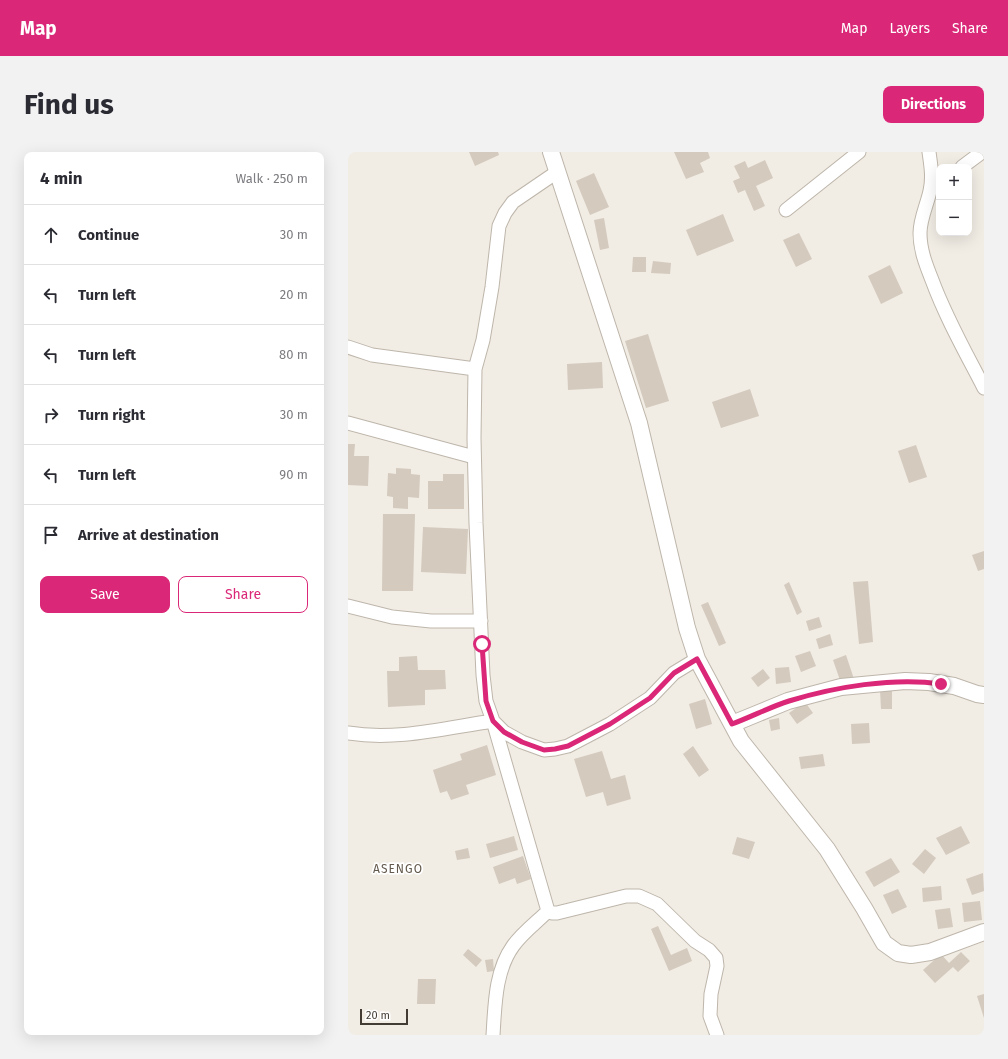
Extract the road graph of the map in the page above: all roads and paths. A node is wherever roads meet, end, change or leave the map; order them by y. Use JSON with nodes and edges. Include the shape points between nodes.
{"nodes":[{"id":1,"x":550,"y":152,"type":"edge"},
{"id":2,"x":859,"y":152,"type":"edge"},
{"id":3,"x":929,"y":152,"type":"edge"},
{"id":4,"x":982,"y":152,"type":"edge"},
{"id":5,"x":966,"y":164,"type":"edge"},
{"id":6,"x":557,"y":172,"type":"junction"},
{"id":7,"x":935,"y":187,"type":"edge"},
{"id":8,"x":786,"y":210,"type":"dead end"},
{"id":9,"x":348,"y":347,"type":"edge"},
{"id":10,"x":475,"y":369,"type":"junction"},
{"id":11,"x":984,"y":388,"type":"edge"},
{"id":12,"x":348,"y":423,"type":"edge"},
{"id":13,"x":474,"y":457,"type":"junction"},
{"id":14,"x":348,"y":606,"type":"edge"},
{"id":15,"x":481,"y":621,"type":"junction"},
{"id":16,"x":697,"y":659,"type":"junction"},
{"id":17,"x":984,"y":695,"type":"edge"},
{"id":18,"x":493,"y":721,"type":"junction"},
{"id":19,"x":732,"y":724,"type":"junction"},
{"id":20,"x":348,"y":733,"type":"edge"},
{"id":21,"x":548,"y":912,"type":"junction"},
{"id":22,"x":984,"y":932,"type":"edge"},
{"id":23,"x":493,"y":1035,"type":"edge"},
{"id":24,"x":717,"y":1035,"type":"edge"}],
"edges":[{"from":1,"to":6,"type":"street"},
{"from":2,"to":8,"type":"street"},
{"from":3,"to":7,"type":"street"},
{"from":4,"to":5,"type":"street"},
{"from":6,"to":10,"type":"street","via":[[513,202],[499,226],[492,287]]},
{"from":6,"to":16,"type":"street","via":[[639,424],[687,628]]},
{"from":7,"to":11,"type":"street","via":[[922,219],[920,233],[924,260],[936,293]]},
{"from":9,"to":10,"type":"street","via":[[372,354]]},
{"from":10,"to":13,"type":"street"},
{"from":12,"to":13,"type":"street"},
{"from":13,"to":15,"type":"street"},
{"from":14,"to":15,"type":"street","via":[[392,618]]},
{"from":15,"to":18,"type":"street","via":[[486,701]]},
{"from":16,"to":18,"type":"street","via":[[674,673],[650,698],[610,724],[568,746],[544,750],[504,732]]},
{"from":16,"to":19,"type":"street"},
{"from":17,"to":19,"type":"street","via":[[929,682],[906,681],[841,687],[788,701]]},
{"from":18,"to":20,"type":"street","via":[[408,734],[367,736]]},
{"from":18,"to":21,"type":"street"},
{"from":19,"to":22,"type":"street","via":[[741,741],[826,849],[884,943],[898,953],[911,955],[930,952]]},
{"from":21,"to":23,"type":"street","via":[[513,946],[506,960],[497,987]]},
{"from":21,"to":24,"type":"street","via":[[626,896],[639,896],[657,904],[716,958],[710,1016]]}]}
